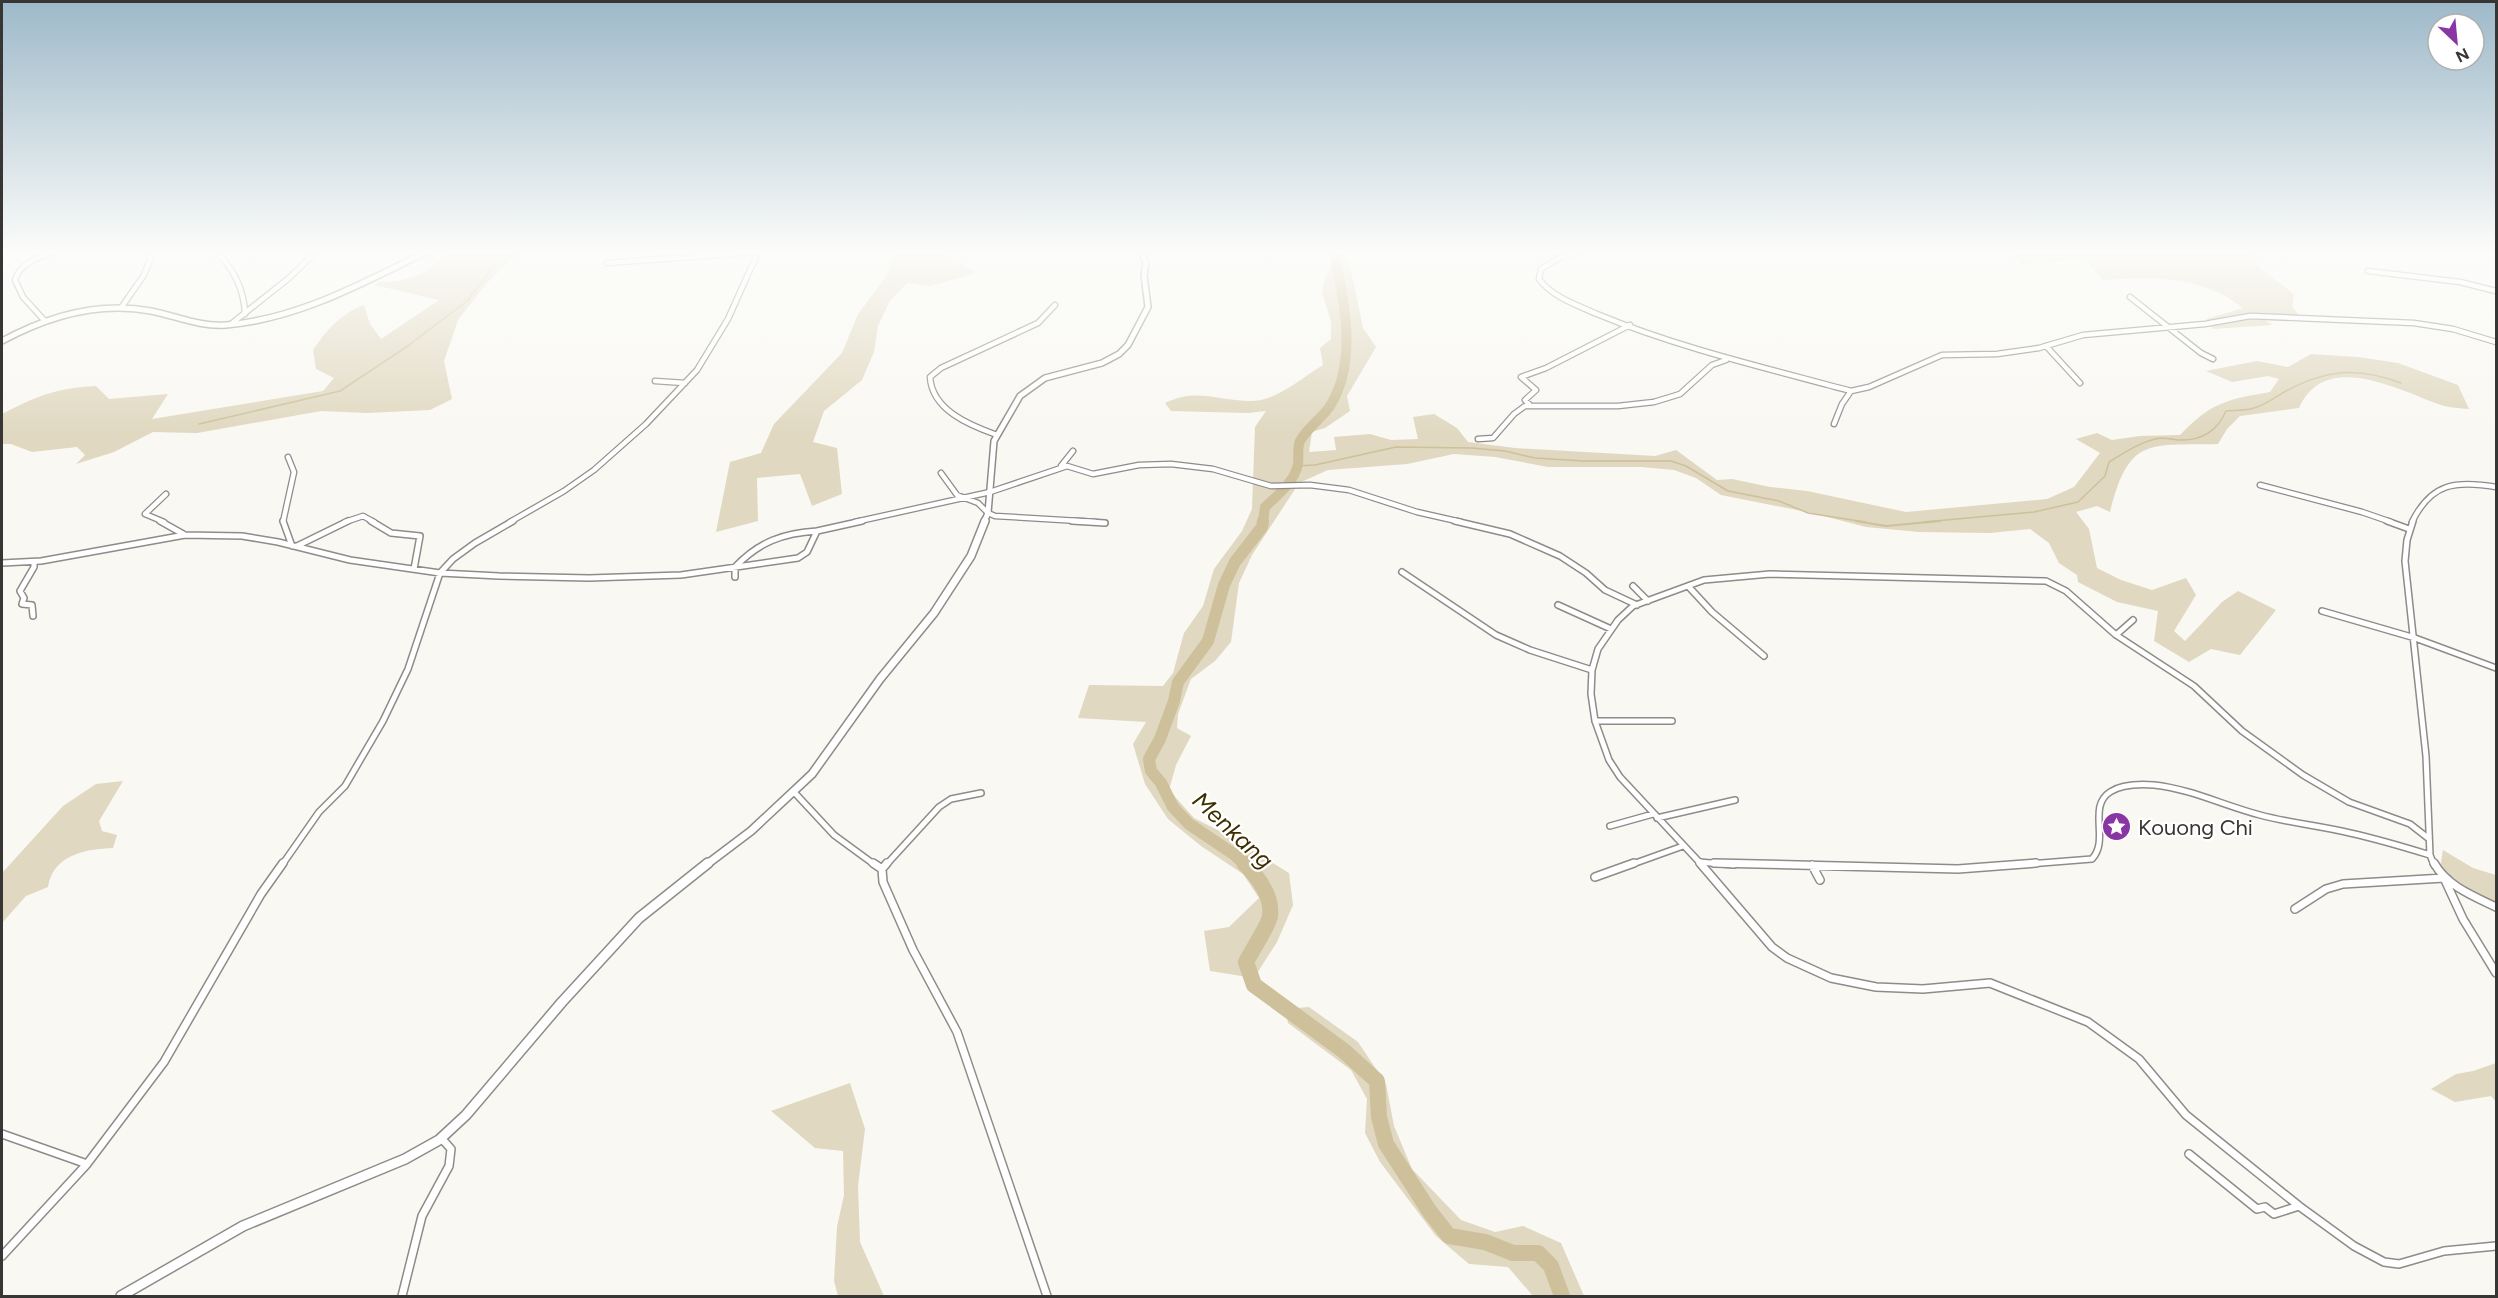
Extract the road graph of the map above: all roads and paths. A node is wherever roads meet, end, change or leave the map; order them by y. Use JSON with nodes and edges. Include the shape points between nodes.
{"nodes":[{"id":1,"x":37,"y":313,"type":"edge"},
{"id":2,"x":75,"y":313,"type":"edge"},
{"id":3,"x":156,"y":313,"type":"edge"},
{"id":4,"x":290,"y":313,"type":"edge"},
{"id":5,"x":731,"y":313,"type":"edge"},
{"id":6,"x":1047,"y":313,"type":"edge"},
{"id":7,"x":1145,"y":313,"type":"edge"},
{"id":8,"x":1600,"y":313,"type":"edge"},
{"id":9,"x":2150,"y":313,"type":"edge"},
{"id":10,"x":245,"y":314,"type":"edge"},
{"id":11,"x":44,"y":320,"type":"junction"},
{"id":12,"x":231,"y":324,"type":"junction"},
{"id":13,"x":1630,"y":325,"type":"junction"},
{"id":14,"x":2169,"y":327,"type":"junction"},
{"id":15,"x":2,"y":341,"type":"edge"},
{"id":16,"x":2496,"y":342,"type":"edge"},
{"id":17,"x":2046,"y":346,"type":"junction"},
{"id":18,"x":2213,"y":359,"type":"dead end"},
{"id":19,"x":1730,"y":360,"type":"junction"},
{"id":20,"x":655,"y":381,"type":"dead end"},
{"id":21,"x":687,"y":383,"type":"junction"},
{"id":22,"x":2080,"y":383,"type":"dead end"},
{"id":23,"x":1851,"y":391,"type":"junction"},
{"id":24,"x":1529,"y":405,"type":"junction"},
{"id":25,"x":1834,"y":424,"type":"dead end"},
{"id":26,"x":997,"y":435,"type":"junction"},
{"id":27,"x":1478,"y":439,"type":"dead end"},
{"id":28,"x":1073,"y":451,"type":"dead end"},
{"id":29,"x":288,"y":457,"type":"dead end"},
{"id":30,"x":1057,"y":469,"type":"junction"},
{"id":31,"x":941,"y":473,"type":"dead end"},
{"id":32,"x":2260,"y":485,"type":"dead end"},
{"id":33,"x":2496,"y":487,"type":"edge"},
{"id":34,"x":990,"y":492,"type":"junction"},
{"id":35,"x":166,"y":494,"type":"dead end"},
{"id":36,"x":960,"y":498,"type":"junction"},
{"id":37,"x":988,"y":513,"type":"junction"},
{"id":38,"x":1105,"y":523,"type":"dead end"},
{"id":39,"x":2409,"y":529,"type":"junction"},
{"id":40,"x":817,"y":531,"type":"junction"},
{"id":41,"x":185,"y":535,"type":"junction"},
{"id":42,"x":294,"y":546,"type":"junction"},
{"id":43,"x":34,"y":562,"type":"junction"},
{"id":44,"x":2,"y":564,"type":"edge"},
{"id":45,"x":735,"y":567,"type":"junction"},
{"id":46,"x":414,"y":568,"type":"junction"},
{"id":47,"x":1402,"y":572,"type":"dead end"},
{"id":48,"x":440,"y":573,"type":"junction"},
{"id":49,"x":735,"y":577,"type":"dead end"},
{"id":50,"x":1633,"y":586,"type":"dead end"},
{"id":51,"x":1688,"y":586,"type":"junction"},
{"id":52,"x":1648,"y":601,"type":"junction"},
{"id":53,"x":1558,"y":605,"type":"dead end"},
{"id":54,"x":1639,"y":605,"type":"junction"},
{"id":55,"x":2322,"y":611,"type":"dead end"},
{"id":56,"x":33,"y":616,"type":"dead end"},
{"id":57,"x":2133,"y":620,"type":"dead end"},
{"id":58,"x":1611,"y":629,"type":"junction"},
{"id":59,"x":2116,"y":635,"type":"junction"},
{"id":60,"x":2415,"y":638,"type":"junction"},
{"id":61,"x":1764,"y":656,"type":"dead end"},
{"id":62,"x":2496,"y":668,"type":"edge"},
{"id":63,"x":1592,"y":670,"type":"junction"},
{"id":64,"x":1595,"y":721,"type":"junction"},
{"id":65,"x":1672,"y":721,"type":"dead end"},
{"id":66,"x":794,"y":792,"type":"junction"},
{"id":67,"x":981,"y":793,"type":"dead end"},
{"id":68,"x":1735,"y":800,"type":"dead end"},
{"id":69,"x":1655,"y":816,"type":"junction"},
{"id":70,"x":1610,"y":826,"type":"dead end"},
{"id":71,"x":2428,"y":838,"type":"junction"},
{"id":72,"x":1683,"y":846,"type":"junction"},
{"id":73,"x":2430,"y":855,"type":"junction"},
{"id":74,"x":1699,"y":862,"type":"junction"},
{"id":75,"x":1812,"y":865,"type":"junction"},
{"id":76,"x":882,"y":869,"type":"junction"},
{"id":77,"x":1595,"y":877,"type":"dead end"},
{"id":78,"x":2444,"y":878,"type":"junction"},
{"id":79,"x":1820,"y":880,"type":"dead end"},
{"id":80,"x":2496,"y":907,"type":"edge"},
{"id":81,"x":2295,"y":909,"type":"dead end"},
{"id":82,"x":2496,"y":973,"type":"edge"},
{"id":83,"x":2,"y":1134,"type":"edge"},
{"id":84,"x":439,"y":1140,"type":"junction"},
{"id":85,"x":2189,"y":1154,"type":"dead end"},
{"id":86,"x":87,"y":1164,"type":"junction"},
{"id":87,"x":2299,"y":1206,"type":"junction"},
{"id":88,"x":2496,"y":1246,"type":"edge"},
{"id":89,"x":2,"y":1256,"type":"edge"},
{"id":90,"x":122,"y":1296,"type":"edge"},
{"id":91,"x":402,"y":1296,"type":"edge"},
{"id":92,"x":1047,"y":1296,"type":"edge"}],
"edges":[{"from":1,"to":11,"type":"street"},
{"from":2,"to":11,"type":"street"},
{"from":3,"to":12,"type":"street","via":[[198,324]]},
{"from":4,"to":12,"type":"street"},
{"from":5,"to":21,"type":"street"},
{"from":6,"to":26,"type":"street","via":[[1038,322],[941,368],[930,377],[932,392],[945,409]]},
{"from":7,"to":26,"type":"street","via":[[1125,349],[1102,363],[1055,374],[1029,388]]},
{"from":8,"to":13,"type":"street"},
{"from":9,"to":14,"type":"street"},
{"from":10,"to":12,"type":"street"},
{"from":11,"to":15,"type":"street"},
{"from":13,"to":19,"type":"street"},
{"from":13,"to":24,"type":"street","via":[[1521,377],[1536,389],[1525,400]]},
{"from":14,"to":16,"type":"street","via":[[2250,316],[2401,322],[2447,327]]},
{"from":14,"to":17,"type":"street","via":[[2083,335]]},
{"from":14,"to":18,"type":"street"},
{"from":17,"to":22,"type":"street"},
{"from":17,"to":23,"type":"street","via":[[1988,355],[1942,355],[1880,383]]},
{"from":19,"to":23,"type":"street"},
{"from":19,"to":24,"type":"street","via":[[1716,362],[1688,391],[1656,402]]},
{"from":20,"to":21,"type":"street"},
{"from":21,"to":48,"type":"street","via":[[594,470],[475,543]]},
{"from":23,"to":25,"type":"street"},
{"from":24,"to":27,"type":"street","via":[[1509,418],[1493,438]]},
{"from":26,"to":34,"type":"street","via":[[992,449]]},
{"from":28,"to":30,"type":"street"},
{"from":29,"to":42,"type":"street","via":[[294,472],[283,522]]},
{"from":30,"to":34,"type":"street"},
{"from":30,"to":54,"type":"street","via":[[1072,465],[1093,474],[1139,465],[1171,464],[1213,469],[1257,483],[1349,490],[1417,513],[1521,537],[1574,564],[1614,595]]},
{"from":31,"to":36,"type":"street"},
{"from":32,"to":39,"type":"street"},
{"from":33,"to":39,"type":"street","via":[[2463,483],[2443,487],[2428,497]]},
{"from":34,"to":36,"type":"street"},
{"from":34,"to":37,"type":"street"},
{"from":35,"to":41,"type":"street","via":[[145,514]]},
{"from":36,"to":37,"type":"street","via":[[978,503]]},
{"from":36,"to":40,"type":"street"},
{"from":37,"to":38,"type":"street"},
{"from":37,"to":66,"type":"street","via":[[971,556],[945,599],[880,678],[817,768]]},
{"from":39,"to":60,"type":"street","via":[[2404,561]]},
{"from":40,"to":45,"type":"street","via":[[767,540]]},
{"from":40,"to":45,"type":"street","via":[[801,556]]},
{"from":41,"to":42,"type":"street","via":[[236,535]]},
{"from":41,"to":43,"type":"street"},
{"from":42,"to":46,"type":"street","via":[[350,560]]},
{"from":42,"to":46,"type":"street","via":[[363,516],[391,532],[420,536]]},
{"from":43,"to":44,"type":"street"},
{"from":43,"to":56,"type":"street","via":[[20,591],[22,604],[32,605]]},
{"from":45,"to":48,"type":"street","via":[[633,578]]},
{"from":45,"to":49,"type":"street"},
{"from":46,"to":48,"type":"street"},
{"from":47,"to":63,"type":"street","via":[[1506,640]]},
{"from":48,"to":86,"type":"street","via":[[408,669],[352,773],[261,894],[178,1041]]},
{"from":50,"to":52,"type":"street"},
{"from":51,"to":52,"type":"street"},
{"from":51,"to":59,"type":"street","via":[[1713,577],[1770,574],[2039,580],[2067,591]]},
{"from":51,"to":61,"type":"street"},
{"from":52,"to":54,"type":"street"},
{"from":53,"to":58,"type":"street"},
{"from":54,"to":58,"type":"street","via":[[1624,613]]},
{"from":55,"to":60,"type":"street"},
{"from":57,"to":59,"type":"street"},
{"from":58,"to":63,"type":"street","via":[[1598,649]]},
{"from":59,"to":71,"type":"street","via":[[2194,686],[2242,731],[2303,775],[2349,802],[2410,824]]},
{"from":60,"to":62,"type":"street"},
{"from":60,"to":71,"type":"street","via":[[2429,798]]},
{"from":63,"to":64,"type":"street"},
{"from":64,"to":65,"type":"street"},
{"from":64,"to":69,"type":"street","via":[[1613,768]]},
{"from":66,"to":76,"type":"street","via":[[840,842]]},
{"from":66,"to":84,"type":"street","via":[[751,831],[639,918],[466,1115]]},
{"from":67,"to":76,"type":"street","via":[[951,799],[939,807]]},
{"from":68,"to":69,"type":"street"},
{"from":69,"to":70,"type":"street"},
{"from":69,"to":72,"type":"street"},
{"from":71,"to":73,"type":"street"},
{"from":72,"to":74,"type":"street"},
{"from":72,"to":77,"type":"street"},
{"from":73,"to":75,"type":"street","via":[[2359,834],[2295,823],[2144,784],[2119,788],[2101,801],[2100,849],[2092,860],[1958,869]]},
{"from":73,"to":78,"type":"street"},
{"from":74,"to":75,"type":"street"},
{"from":74,"to":87,"type":"street","via":[[1772,947],[1808,969],[1849,983],[1876,987],[1923,989],[1989,983],[2088,1022],[2139,1059],[2186,1115]]},
{"from":75,"to":79,"type":"street"},
{"from":76,"to":92,"type":"street","via":[[883,882],[913,950],[957,1032]]},
{"from":78,"to":80,"type":"street"},
{"from":78,"to":81,"type":"street","via":[[2343,884],[2326,889]]},
{"from":78,"to":82,"type":"street","via":[[2463,919]]},
{"from":83,"to":86,"type":"street"},
{"from":84,"to":90,"type":"street","via":[[405,1159],[243,1226]]},
{"from":84,"to":91,"type":"street","via":[[448,1144],[451,1156],[422,1216]]},
{"from":85,"to":87,"type":"street","via":[[2258,1209],[2265,1207],[2274,1214]]},
{"from":86,"to":89,"type":"street"},
{"from":87,"to":88,"type":"street","via":[[2354,1246],[2384,1262],[2399,1264],[2444,1251]]}]}
